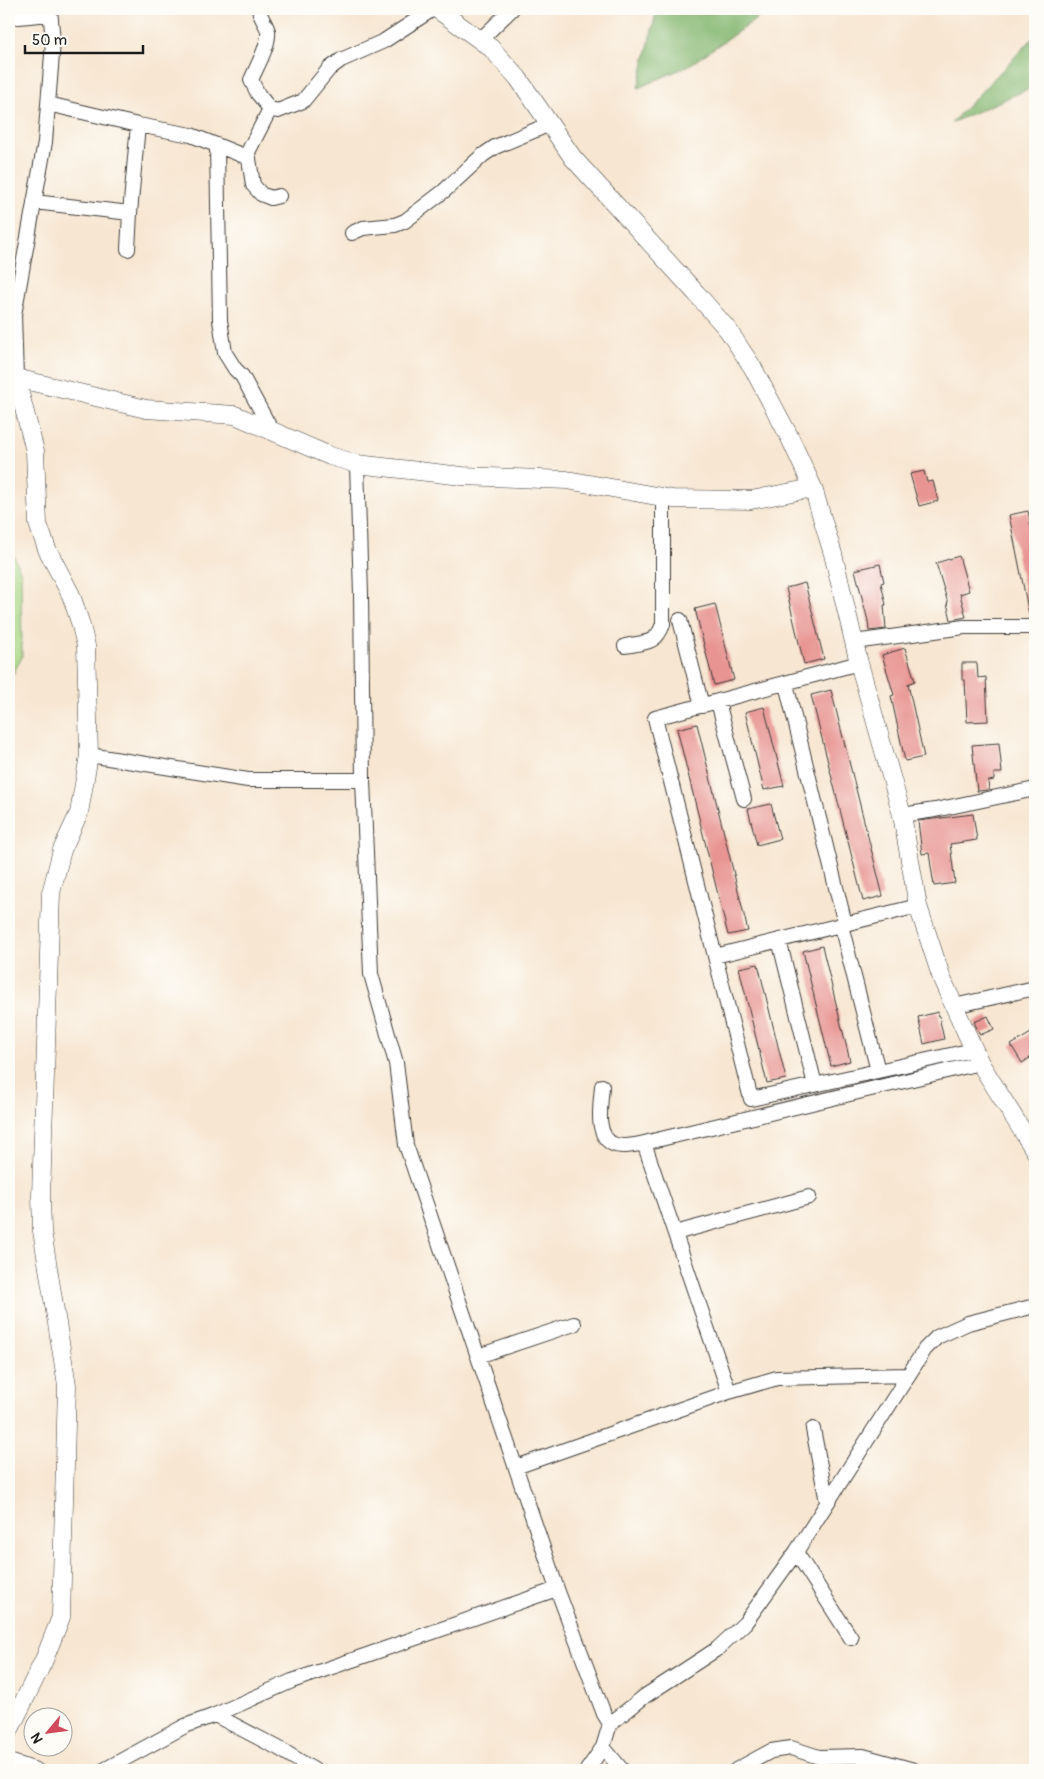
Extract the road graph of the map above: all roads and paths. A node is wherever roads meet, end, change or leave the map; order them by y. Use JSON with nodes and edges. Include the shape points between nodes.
{"nodes":[{"id":1,"x":260,"y":9,"type":"edge"},
{"id":2,"x":433,"y":9,"type":"edge"},
{"id":3,"x":437,"y":9,"type":"edge"},
{"id":4,"x":512,"y":9,"type":"edge"},
{"id":5,"x":50,"y":11,"type":"edge"},
{"id":6,"x":9,"y":16,"type":"edge"},
{"id":7,"x":480,"y":40,"type":"junction"},
{"id":8,"x":48,"y":104,"type":"junction"},
{"id":9,"x":270,"y":109,"type":"junction"},
{"id":10,"x":550,"y":124,"type":"junction"},
{"id":11,"x":138,"y":125,"type":"junction"},
{"id":12,"x":217,"y":146,"type":"junction"},
{"id":13,"x":249,"y":158,"type":"junction"},
{"id":14,"x":279,"y":196,"type":"dead end"},
{"id":15,"x":34,"y":202,"type":"junction"},
{"id":16,"x":130,"y":213,"type":"junction"},
{"id":17,"x":352,"y":233,"type":"dead end"},
{"id":18,"x":128,"y":249,"type":"dead end"},
{"id":19,"x":15,"y":276,"type":"edge"},
{"id":20,"x":13,"y":379,"type":"edge"},
{"id":21,"x":272,"y":431,"type":"junction"},
{"id":22,"x":357,"y":464,"type":"junction"},
{"id":23,"x":813,"y":488,"type":"junction"},
{"id":24,"x":663,"y":497,"type":"junction"},
{"id":25,"x":680,"y":620,"type":"dead end"},
{"id":26,"x":1035,"y":627,"type":"edge"},
{"id":27,"x":854,"y":642,"type":"junction"},
{"id":28,"x":625,"y":646,"type":"dead end"},
{"id":29,"x":859,"y":663,"type":"junction"},
{"id":30,"x":786,"y":684,"type":"junction"},
{"id":31,"x":718,"y":702,"type":"junction"},
{"id":32,"x":702,"y":706,"type":"junction"},
{"id":33,"x":90,"y":755,"type":"junction"},
{"id":34,"x":364,"y":780,"type":"junction"},
{"id":35,"x":1035,"y":789,"type":"edge"},
{"id":36,"x":744,"y":799,"type":"dead end"},
{"id":37,"x":902,"y":815,"type":"junction"},
{"id":38,"x":918,"y":906,"type":"junction"},
{"id":39,"x":843,"y":925,"type":"junction"},
{"id":40,"x":779,"y":940,"type":"junction"},
{"id":41,"x":715,"y":956,"type":"junction"},
{"id":42,"x":1035,"y":988,"type":"edge"},
{"id":43,"x":954,"y":1006,"type":"junction"},
{"id":44,"x":977,"y":1056,"type":"junction"},
{"id":45,"x":878,"y":1071,"type":"junction"},
{"id":46,"x":815,"y":1085,"type":"junction"},
{"id":47,"x":602,"y":1086,"type":"dead end"},
{"id":48,"x":644,"y":1143,"type":"junction"},
{"id":49,"x":1035,"y":1151,"type":"edge"},
{"id":50,"x":809,"y":1198,"type":"dead end"},
{"id":51,"x":675,"y":1233,"type":"junction"},
{"id":52,"x":1035,"y":1306,"type":"edge"},
{"id":53,"x":574,"y":1324,"type":"dead end"},
{"id":54,"x":478,"y":1356,"type":"junction"},
{"id":55,"x":908,"y":1375,"type":"junction"},
{"id":56,"x":729,"y":1392,"type":"junction"},
{"id":57,"x":813,"y":1429,"type":"dead end"},
{"id":58,"x":516,"y":1467,"type":"junction"},
{"id":59,"x":828,"y":1502,"type":"junction"},
{"id":60,"x":796,"y":1552,"type":"junction"},
{"id":61,"x":557,"y":1589,"type":"junction"},
{"id":62,"x":851,"y":1638,"type":"dead end"},
{"id":63,"x":215,"y":1715,"type":"junction"},
{"id":64,"x":610,"y":1724,"type":"junction"},
{"id":65,"x":9,"y":1731,"type":"edge"},
{"id":66,"x":603,"y":1747,"type":"junction"},
{"id":67,"x":9,"y":1761,"type":"edge"},
{"id":68,"x":36,"y":1770,"type":"edge"},
{"id":69,"x":104,"y":1770,"type":"edge"},
{"id":70,"x":314,"y":1770,"type":"edge"},
{"id":71,"x":587,"y":1770,"type":"edge"},
{"id":72,"x":622,"y":1770,"type":"edge"},
{"id":73,"x":736,"y":1770,"type":"edge"},
{"id":74,"x":914,"y":1770,"type":"edge"}],
"edges":[{"from":1,"to":9,"type":"street","via":[[268,30],[267,42],[251,80]]},
{"from":2,"to":9,"type":"street","via":[[384,41],[341,60],[329,69],[303,101],[278,111]]},
{"from":3,"to":7,"type":"street"},
{"from":4,"to":7,"type":"street"},
{"from":5,"to":6,"type":"street"},
{"from":5,"to":8,"type":"street","via":[[53,42]]},
{"from":7,"to":10,"type":"street","via":[[518,78]]},
{"from":8,"to":11,"type":"street"},
{"from":8,"to":15,"type":"street"},
{"from":9,"to":13,"type":"street","via":[[248,152]]},
{"from":10,"to":17,"type":"street","via":[[483,155],[444,192],[406,221]]},
{"from":10,"to":23,"type":"street","via":[[573,158],[728,330],[753,368]]},
{"from":11,"to":12,"type":"street","via":[[191,135]]},
{"from":11,"to":16,"type":"street"},
{"from":12,"to":13,"type":"street"},
{"from":12,"to":21,"type":"street","via":[[220,320],[225,353],[242,376]]},
{"from":13,"to":14,"type":"street","via":[[253,184],[261,194],[271,198]]},
{"from":15,"to":16,"type":"street"},
{"from":15,"to":19,"type":"street"},
{"from":16,"to":18,"type":"street"},
{"from":19,"to":20,"type":"street"},
{"from":20,"to":21,"type":"street","via":[[146,409],[235,415]]},
{"from":20,"to":33,"type":"street","via":[[35,451],[38,524],[71,595],[86,646]]},
{"from":21,"to":22,"type":"street"},
{"from":22,"to":24,"type":"street","via":[[462,476],[567,480]]},
{"from":22,"to":34,"type":"street"},
{"from":23,"to":24,"type":"street","via":[[751,500]]},
{"from":23,"to":27,"type":"street"},
{"from":24,"to":28,"type":"street","via":[[663,624],[659,635],[651,640]]},
{"from":25,"to":32,"type":"street"},
{"from":26,"to":27,"type":"street","via":[[964,628]]},
{"from":27,"to":29,"type":"street"},
{"from":29,"to":30,"type":"street"},
{"from":29,"to":37,"type":"street"},
{"from":30,"to":31,"type":"street"},
{"from":30,"to":39,"type":"street"},
{"from":31,"to":32,"type":"street"},
{"from":31,"to":36,"type":"street"},
{"from":32,"to":41,"type":"street","via":[[655,718]]},
{"from":33,"to":34,"type":"street","via":[[248,780]]},
{"from":33,"to":65,"type":"street","via":[[79,813],[54,874],[50,922],[41,1196],[42,1231],[67,1385],[61,1617]]},
{"from":34,"to":54,"type":"street","via":[[371,974],[396,1063],[406,1145]]},
{"from":35,"to":37,"type":"street"},
{"from":37,"to":38,"type":"street"},
{"from":38,"to":39,"type":"street"},
{"from":38,"to":43,"type":"street"},
{"from":39,"to":40,"type":"street"},
{"from":39,"to":45,"type":"street"},
{"from":40,"to":41,"type":"street"},
{"from":40,"to":46,"type":"street"},
{"from":41,"to":46,"type":"street","via":[[751,1099]]},
{"from":42,"to":43,"type":"street"},
{"from":43,"to":44,"type":"street"},
{"from":44,"to":45,"type":"street"},
{"from":44,"to":48,"type":"street"},
{"from":44,"to":49,"type":"street"},
{"from":45,"to":46,"type":"street"},
{"from":47,"to":48,"type":"street","via":[[600,1122],[604,1135],[614,1144]]},
{"from":48,"to":51,"type":"street"},
{"from":50,"to":51,"type":"street"},
{"from":51,"to":56,"type":"street"},
{"from":52,"to":55,"type":"street","via":[[968,1323],[937,1337]]},
{"from":53,"to":54,"type":"street"},
{"from":54,"to":58,"type":"street"},
{"from":55,"to":56,"type":"street","via":[[777,1378]]},
{"from":55,"to":59,"type":"street"},
{"from":56,"to":58,"type":"street"},
{"from":57,"to":59,"type":"street"},
{"from":58,"to":61,"type":"street"},
{"from":59,"to":60,"type":"street"},
{"from":60,"to":62,"type":"street"},
{"from":60,"to":64,"type":"street","via":[[745,1623],[718,1649],[645,1696]]},
{"from":61,"to":63,"type":"street","via":[[292,1681]]},
{"from":61,"to":64,"type":"street"},
{"from":63,"to":69,"type":"street","via":[[185,1726]]},
{"from":63,"to":70,"type":"street"},
{"from":64,"to":66,"type":"street"},
{"from":66,"to":71,"type":"street"},
{"from":66,"to":72,"type":"street"},
{"from":67,"to":68,"type":"street"},
{"from":73,"to":74,"type":"street","via":[[772,1751],[791,1748],[819,1757],[863,1756]]}]}
